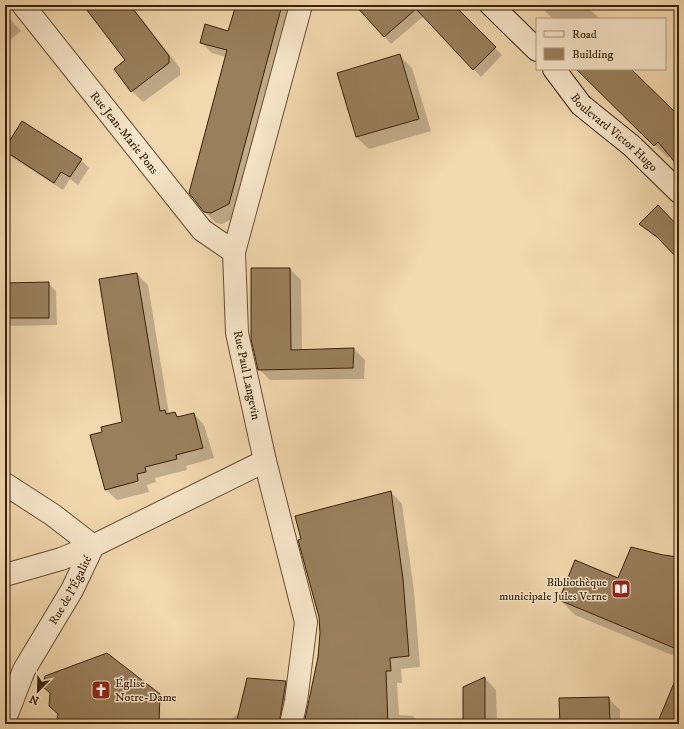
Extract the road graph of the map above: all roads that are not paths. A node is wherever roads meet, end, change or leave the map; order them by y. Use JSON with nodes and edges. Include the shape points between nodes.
{"nodes":[{"id":1,"x":23,"y":5,"type":"edge"},
{"id":2,"x":301,"y":5,"type":"edge"},
{"id":3,"x":491,"y":5,"type":"edge"},
{"id":4,"x":536,"y":49,"type":"edge"},
{"id":5,"x":555,"y":70,"type":"edge"},
{"id":6,"x":679,"y":192,"type":"edge"},
{"id":7,"x":234,"y":252,"type":"junction"},
{"id":8,"x":265,"y":461,"type":"junction"},
{"id":9,"x":5,"y":484,"type":"edge"},
{"id":10,"x":93,"y":546,"type":"junction"},
{"id":11,"x":5,"y":575,"type":"edge"},
{"id":12,"x":5,"y":719,"type":"edge"},
{"id":13,"x":291,"y":724,"type":"edge"}],
"edges":[{"from":1,"to":7,"type":"street","name":"Rue Jean-Marie Pons","via":[[202,230]]},
{"from":2,"to":7,"type":"street","name":"Rue Paul Langevin"},
{"from":3,"to":4,"type":"street"},
{"from":5,"to":6,"type":"street","name":"Boulevard Victor Hugo","via":[[581,105],[632,146]]},
{"from":7,"to":8,"type":"street","name":"Rue Paul Langevin","via":[[238,333]]},
{"from":8,"to":10,"type":"street","name":"Rue de l'Égalité"},
{"from":8,"to":13,"type":"street","name":"Rue Paul Langevin","via":[[306,622]]},
{"from":9,"to":10,"type":"street","via":[[53,515]]},
{"from":10,"to":11,"type":"street","via":[[61,559]]},
{"from":10,"to":12,"type":"street","name":"Rue de l'Égalité","via":[[72,590],[24,670]]}]}
